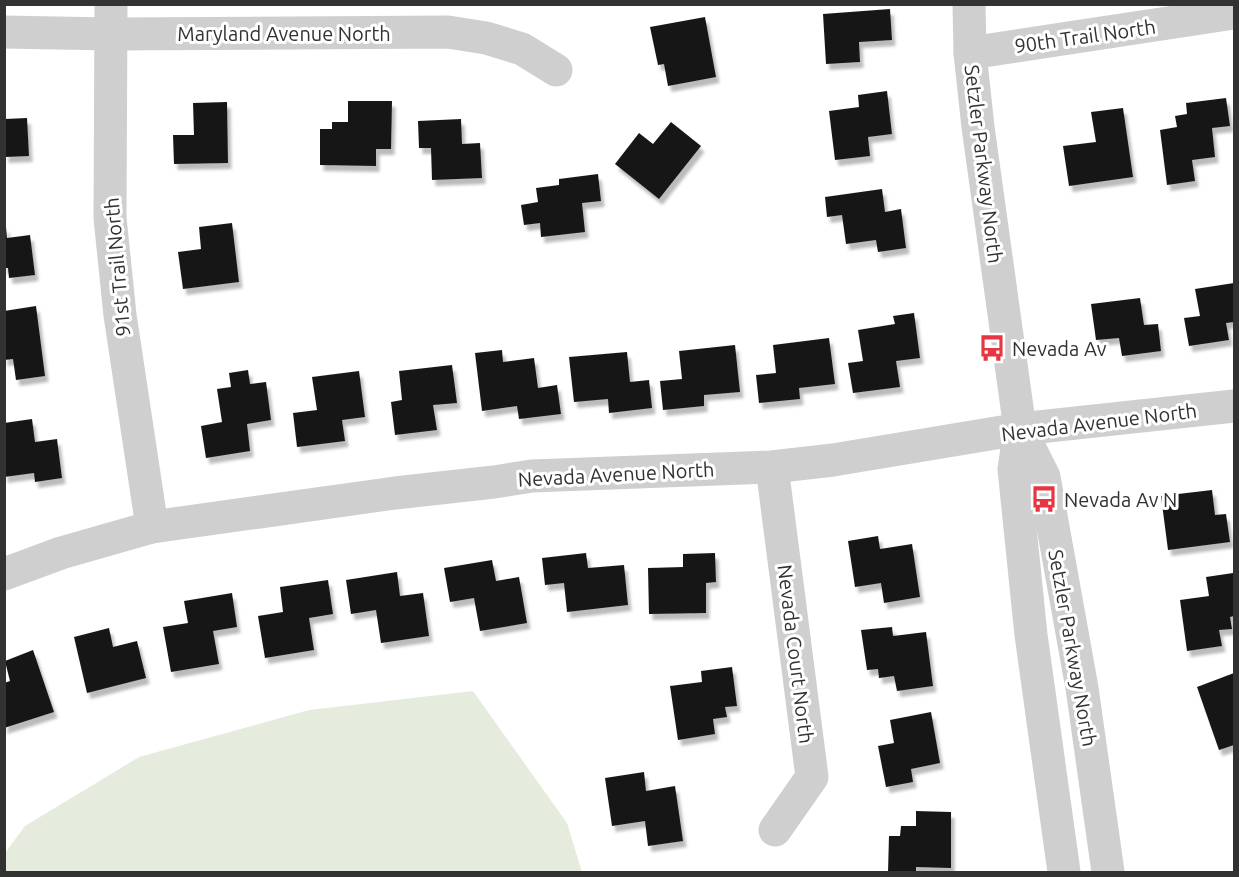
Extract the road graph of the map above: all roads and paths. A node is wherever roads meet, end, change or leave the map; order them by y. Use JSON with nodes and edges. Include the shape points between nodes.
{"nodes":[{"id":1,"x":969,"y":4,"type":"edge"},
{"id":2,"x":1234,"y":13,"type":"edge"},
{"id":3,"x":111,"y":19,"type":"edge"},
{"id":4,"x":4,"y":32,"type":"edge"},
{"id":5,"x":970,"y":53,"type":"junction"},
{"id":6,"x":556,"y":70,"type":"dead end"},
{"id":7,"x":1234,"y":406,"type":"edge"},
{"id":8,"x":1020,"y":429,"type":"junction"},
{"id":9,"x":772,"y":467,"type":"junction"},
{"id":10,"x":152,"y":527,"type":"junction"},
{"id":11,"x":4,"y":574,"type":"edge"},
{"id":12,"x":775,"y":830,"type":"dead end"},
{"id":13,"x":1064,"y":873,"type":"edge"},
{"id":14,"x":1108,"y":873,"type":"edge"}],
"edges":[{"from":1,"to":5,"type":"street","name":"Setzler Parkway North"},
{"from":2,"to":5,"type":"street","name":"90th Trail North"},
{"from":3,"to":4,"type":"street","name":"Maryland Avenue North"},
{"from":3,"to":6,"type":"street","name":"Maryland Avenue North","via":[[448,32],[486,38],[522,50]]},
{"from":3,"to":10,"type":"street","name":"91st Trail North","via":[[110,218],[120,315]]},
{"from":5,"to":8,"type":"street","name":"Setzler Parkway North"},
{"from":7,"to":8,"type":"street","name":"Nevada Avenue North"},
{"from":8,"to":9,"type":"street","name":"Nevada Avenue North"},
{"from":8,"to":13,"type":"street","name":"Setzler Parkway North","via":[[1014,469],[1031,635]]},
{"from":8,"to":14,"type":"street","name":"Setzler Parkway North","via":[[1044,477],[1082,688]]},
{"from":9,"to":10,"type":"street","name":"Nevada Avenue North","via":[[532,476]]},
{"from":9,"to":12,"type":"street","name":"Nevada Court North","via":[[812,777]]},
{"from":10,"to":11,"type":"street","name":"Nevada Avenue North"}]}
